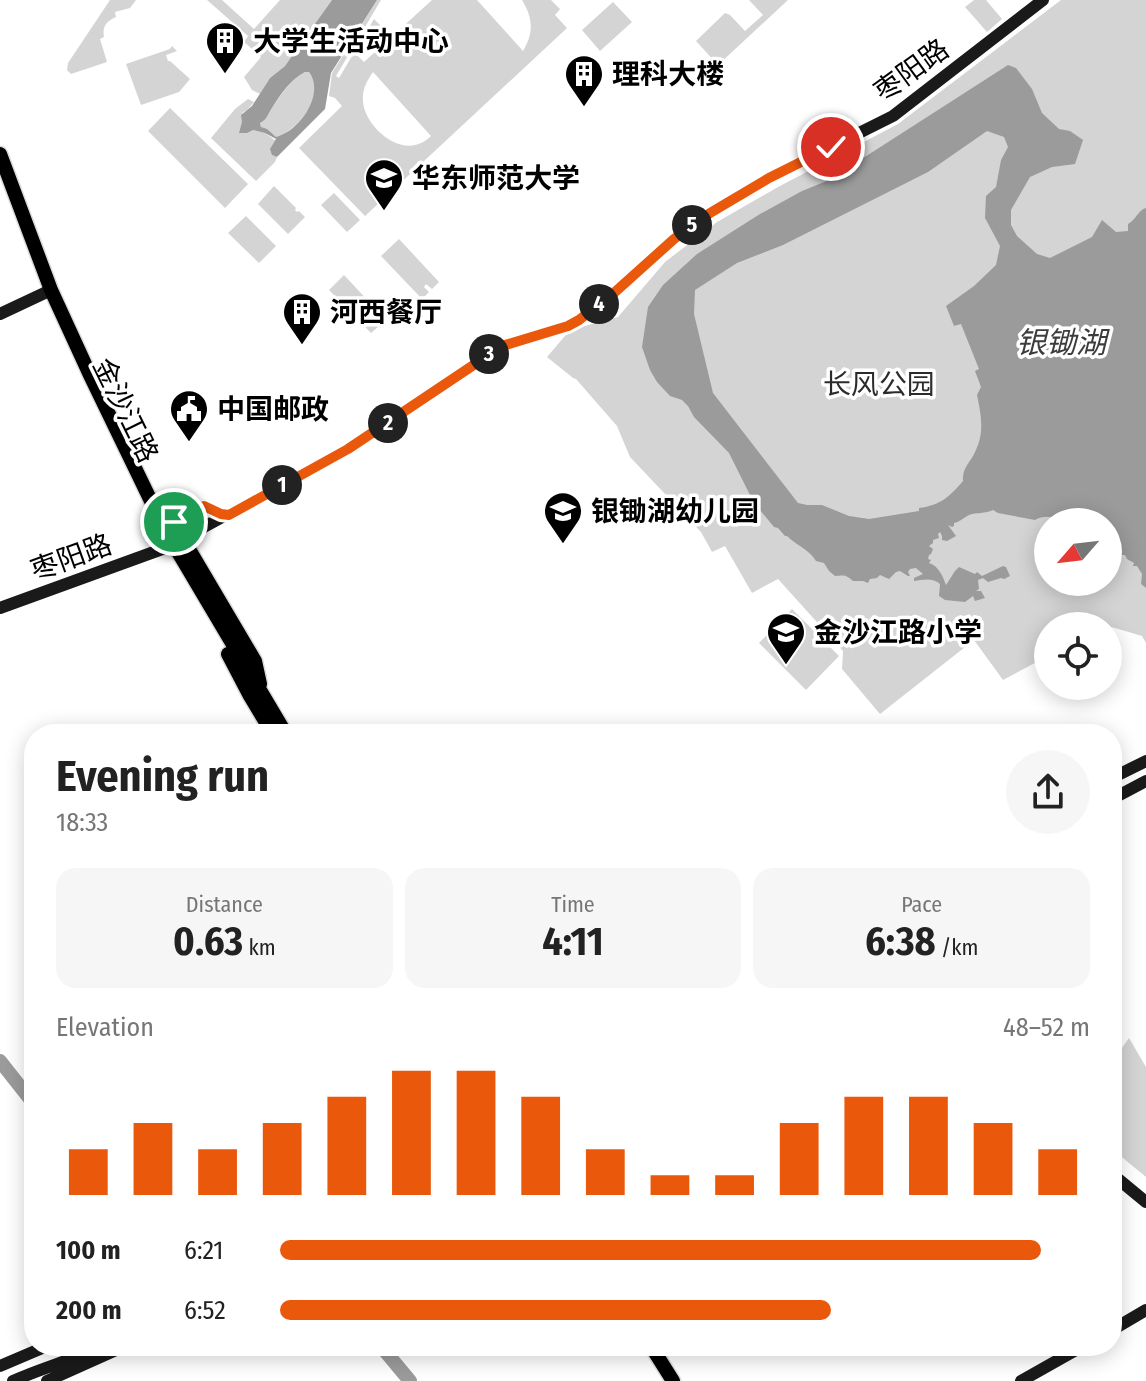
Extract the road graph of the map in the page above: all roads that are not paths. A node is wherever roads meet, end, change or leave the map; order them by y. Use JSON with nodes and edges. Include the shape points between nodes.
{"nodes":[{"id":1,"x":1043,"y":0,"type":"edge"},
{"id":2,"x":0,"y":154,"type":"edge"},
{"id":3,"x":0,"y":183,"type":"edge"},
{"id":4,"x":46,"y":292,"type":"junction"},
{"id":5,"x":0,"y":314,"type":"edge"},
{"id":6,"x":229,"y":515,"type":"junction"},
{"id":7,"x":167,"y":541,"type":"junction"},
{"id":8,"x":0,"y":608,"type":"edge"},
{"id":9,"x":268,"y":724,"type":"edge"},
{"id":10,"x":280,"y":724,"type":"edge"},
{"id":11,"x":1146,"y":761,"type":"edge"},
{"id":12,"x":1122,"y":773,"type":"edge"},
{"id":13,"x":1146,"y":781,"type":"edge"},
{"id":14,"x":1122,"y":794,"type":"edge"},
{"id":15,"x":1122,"y":1182,"type":"edge"},
{"id":16,"x":1146,"y":1202,"type":"edge"},
{"id":17,"x":1146,"y":1310,"type":"edge"},
{"id":18,"x":1122,"y":1324,"type":"edge"},
{"id":19,"x":24,"y":1356,"type":"edge"},
{"id":20,"x":54,"y":1356,"type":"edge"},
{"id":21,"x":88,"y":1356,"type":"edge"},
{"id":22,"x":103,"y":1356,"type":"edge"},
{"id":23,"x":657,"y":1356,"type":"edge"},
{"id":24,"x":668,"y":1356,"type":"edge"},
{"id":25,"x":1065,"y":1356,"type":"edge"},
{"id":26,"x":0,"y":1366,"type":"edge"},
{"id":27,"x":65,"y":1373,"type":"edge"},
{"id":28,"x":13,"y":1381,"type":"edge"},
{"id":29,"x":47,"y":1381,"type":"edge"},
{"id":30,"x":673,"y":1381,"type":"edge"},
{"id":31,"x":683,"y":1381,"type":"edge"},
{"id":32,"x":1021,"y":1381,"type":"edge"}],
"edges":[{"from":1,"to":6,"type":"street","name":"枣阳路","via":[[893,116],[710,213],[579,320],[502,346],[348,449]]},
{"from":2,"to":4,"type":"main road","name":"金沙江路"},
{"from":3,"to":4,"type":"main road","name":"金沙江路"},
{"from":4,"to":5,"type":"street"},
{"from":4,"to":7,"type":"main road","name":"金沙江路","via":[[82,381]]},
{"from":6,"to":7,"type":"street","name":"枣阳路"},
{"from":6,"to":7,"type":"street","name":"枣阳路","via":[[200,507],[183,515]]},
{"from":7,"to":8,"type":"street","name":"枣阳路"},
{"from":7,"to":9,"type":"main road","name":"金沙江路"},
{"from":7,"to":10,"type":"main road","name":"金沙江路","via":[[255,661],[261,692]]},
{"from":11,"to":12,"type":"street"},
{"from":13,"to":14,"type":"street"},
{"from":15,"to":16,"type":"street"},
{"from":17,"to":18,"type":"street"},
{"from":19,"to":26,"type":"street"},
{"from":20,"to":27,"type":"street"},
{"from":21,"to":27,"type":"street"},
{"from":22,"to":27,"type":"street"},
{"from":23,"to":30,"type":"main road"},
{"from":24,"to":31,"type":"main road"},
{"from":25,"to":32,"type":"street"},
{"from":27,"to":28,"type":"street","via":[[39,1370]]},
{"from":27,"to":29,"type":"street"}]}
